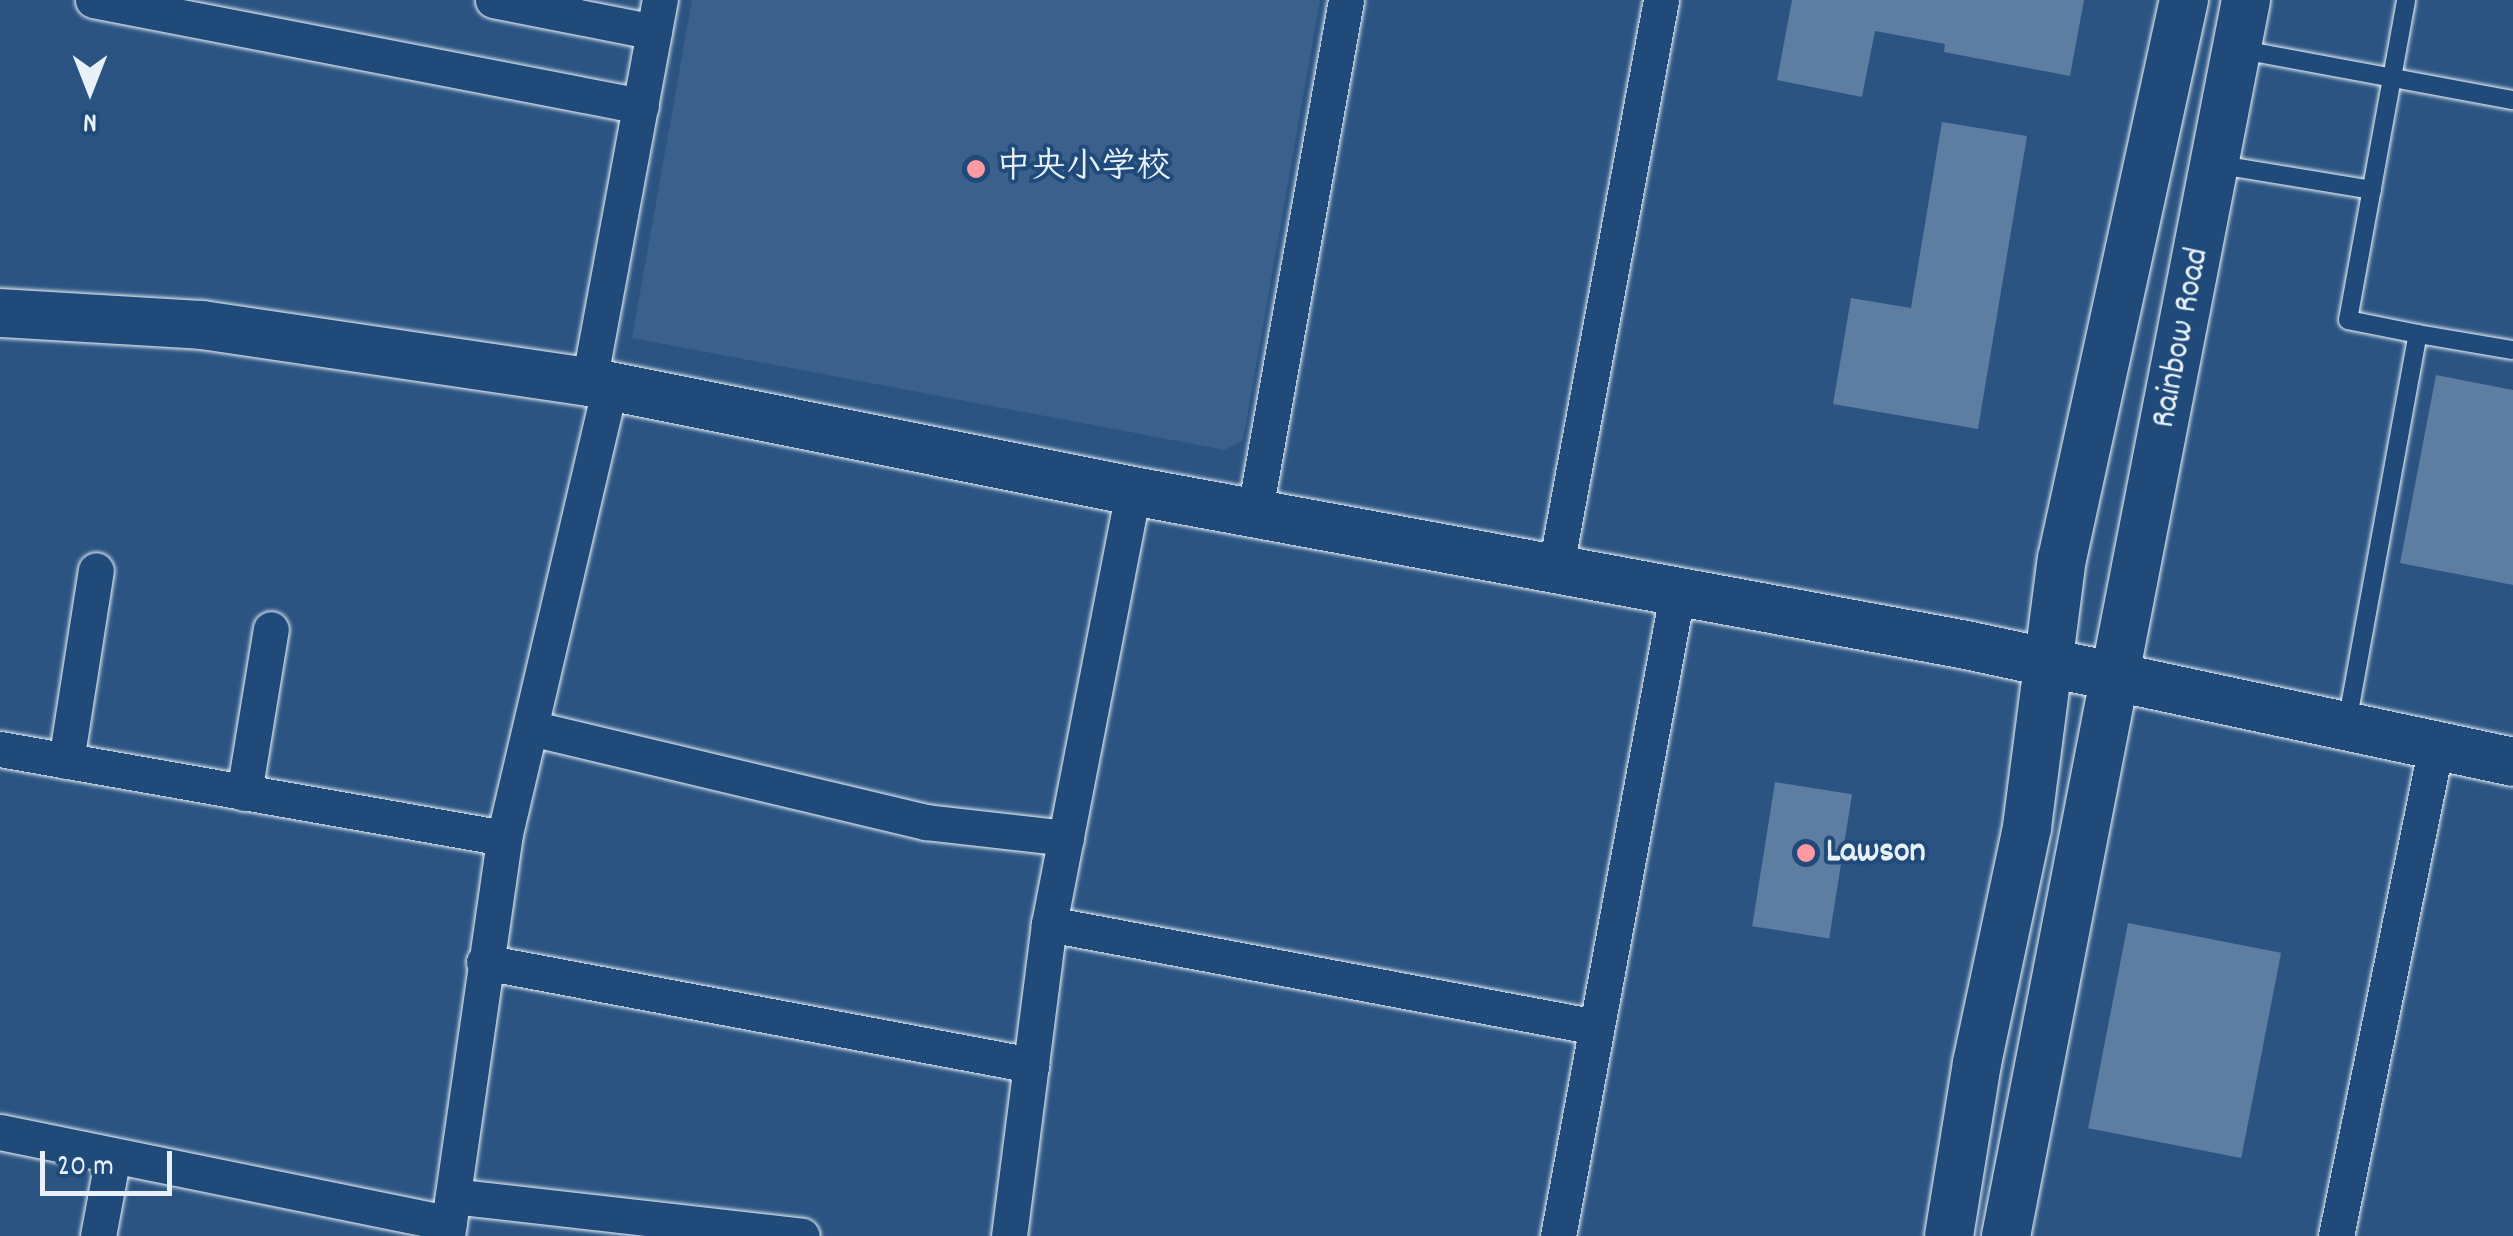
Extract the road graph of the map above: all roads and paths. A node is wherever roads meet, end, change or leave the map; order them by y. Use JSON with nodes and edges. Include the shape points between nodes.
{"nodes":[{"id":1,"x":93,"y":0,"type":"edge"},
{"id":2,"x":494,"y":0,"type":"edge"},
{"id":3,"x":1346,"y":0,"type":"edge"},
{"id":4,"x":1661,"y":0,"type":"edge"},
{"id":5,"x":2184,"y":0,"type":"edge"},
{"id":6,"x":2246,"y":0,"type":"edge"},
{"id":7,"x":2406,"y":0,"type":"edge"},
{"id":8,"x":657,"y":16,"type":"edge"},
{"id":9,"x":2236,"y":49,"type":"junction"},
{"id":10,"x":2392,"y":76,"type":"junction"},
{"id":11,"x":2513,"y":100,"type":"edge"},
{"id":12,"x":641,"y":106,"type":"junction"},
{"id":13,"x":2215,"y":164,"type":"junction"},
{"id":14,"x":2372,"y":190,"type":"junction"},
{"id":15,"x":0,"y":312,"type":"edge"},
{"id":16,"x":2418,"y":334,"type":"junction"},
{"id":17,"x":2513,"y":350,"type":"edge"},
{"id":18,"x":600,"y":384,"type":"junction"},
{"id":19,"x":1133,"y":491,"type":"junction"},
{"id":20,"x":1255,"y":510,"type":"junction"},
{"id":21,"x":1556,"y":566,"type":"junction"},
{"id":22,"x":96,"y":570,"type":"dead end"},
{"id":23,"x":1678,"y":589,"type":"junction"},
{"id":24,"x":271,"y":629,"type":"dead end"},
{"id":25,"x":2044,"y":661,"type":"junction"},
{"id":26,"x":2118,"y":677,"type":"junction"},
{"id":27,"x":530,"y":728,"type":"junction"},
{"id":28,"x":2346,"y":729,"type":"junction"},
{"id":29,"x":2436,"y":746,"type":"junction"},
{"id":30,"x":0,"y":748,"type":"edge"},
{"id":31,"x":66,"y":761,"type":"junction"},
{"id":32,"x":2513,"y":762,"type":"edge"},
{"id":33,"x":244,"y":793,"type":"junction"},
{"id":34,"x":504,"y":838,"type":"junction"},
{"id":35,"x":1066,"y":838,"type":"junction"},
{"id":36,"x":1050,"y":924,"type":"junction"},
{"id":37,"x":484,"y":962,"type":"junction"},
{"id":38,"x":1596,"y":1027,"type":"junction"},
{"id":39,"x":1030,"y":1065,"type":"junction"},
{"id":40,"x":0,"y":1132,"type":"edge"},
{"id":41,"x":114,"y":1156,"type":"junction"},
{"id":42,"x":450,"y":1218,"type":"edge"},
{"id":43,"x":98,"y":1236,"type":"edge"},
{"id":44,"x":802,"y":1236,"type":"edge"},
{"id":45,"x":1009,"y":1236,"type":"edge"},
{"id":46,"x":1558,"y":1236,"type":"edge"},
{"id":47,"x":1948,"y":1236,"type":"edge"},
{"id":48,"x":2006,"y":1236,"type":"edge"},
{"id":49,"x":2336,"y":1236,"type":"edge"}],
"edges":[{"from":1,"to":12,"type":"street"},
{"from":2,"to":8,"type":"street"},
{"from":3,"to":20,"type":"street"},
{"from":4,"to":21,"type":"street"},
{"from":5,"to":25,"type":"street","name":"Rainbow Road"},
{"from":6,"to":9,"type":"street","name":"Rainbow Road"},
{"from":7,"to":10,"type":"lane"},
{"from":8,"to":12,"type":"street"},
{"from":9,"to":10,"type":"lane"},
{"from":9,"to":13,"type":"street","name":"Rainbow Road"},
{"from":10,"to":11,"type":"lane"},
{"from":10,"to":14,"type":"lane"},
{"from":12,"to":18,"type":"street"},
{"from":13,"to":14,"type":"lane"},
{"from":13,"to":26,"type":"street","name":"Rainbow Road"},
{"from":14,"to":16,"type":"lane","via":[[2348,320]]},
{"from":15,"to":18,"type":"street","via":[[202,325]]},
{"from":16,"to":17,"type":"lane"},
{"from":16,"to":28,"type":"lane"},
{"from":18,"to":19,"type":"street"},
{"from":18,"to":27,"type":"street"},
{"from":19,"to":20,"type":"street"},
{"from":19,"to":35,"type":"street"},
{"from":20,"to":21,"type":"street"},
{"from":21,"to":23,"type":"street"},
{"from":22,"to":31,"type":"street"},
{"from":23,"to":25,"type":"street"},
{"from":23,"to":38,"type":"street"},
{"from":24,"to":33,"type":"street"},
{"from":25,"to":26,"type":"street"},
{"from":25,"to":47,"type":"street","name":"Rainbow Road","via":[[2028,827]]},
{"from":26,"to":28,"type":"street"},
{"from":26,"to":48,"type":"street","name":"Rainbow Road"},
{"from":27,"to":34,"type":"street"},
{"from":27,"to":35,"type":"street","via":[[926,822]]},
{"from":28,"to":29,"type":"street"},
{"from":29,"to":32,"type":"street"},
{"from":29,"to":49,"type":"street"},
{"from":30,"to":31,"type":"street"},
{"from":31,"to":33,"type":"street"},
{"from":33,"to":34,"type":"street"},
{"from":34,"to":37,"type":"street"},
{"from":35,"to":36,"type":"street"},
{"from":36,"to":38,"type":"street"},
{"from":36,"to":39,"type":"street"},
{"from":37,"to":39,"type":"street"},
{"from":37,"to":42,"type":"street"},
{"from":38,"to":46,"type":"street"},
{"from":39,"to":45,"type":"street"},
{"from":40,"to":41,"type":"street"},
{"from":41,"to":42,"type":"street"},
{"from":41,"to":43,"type":"street"},
{"from":42,"to":44,"type":"street"}]}
